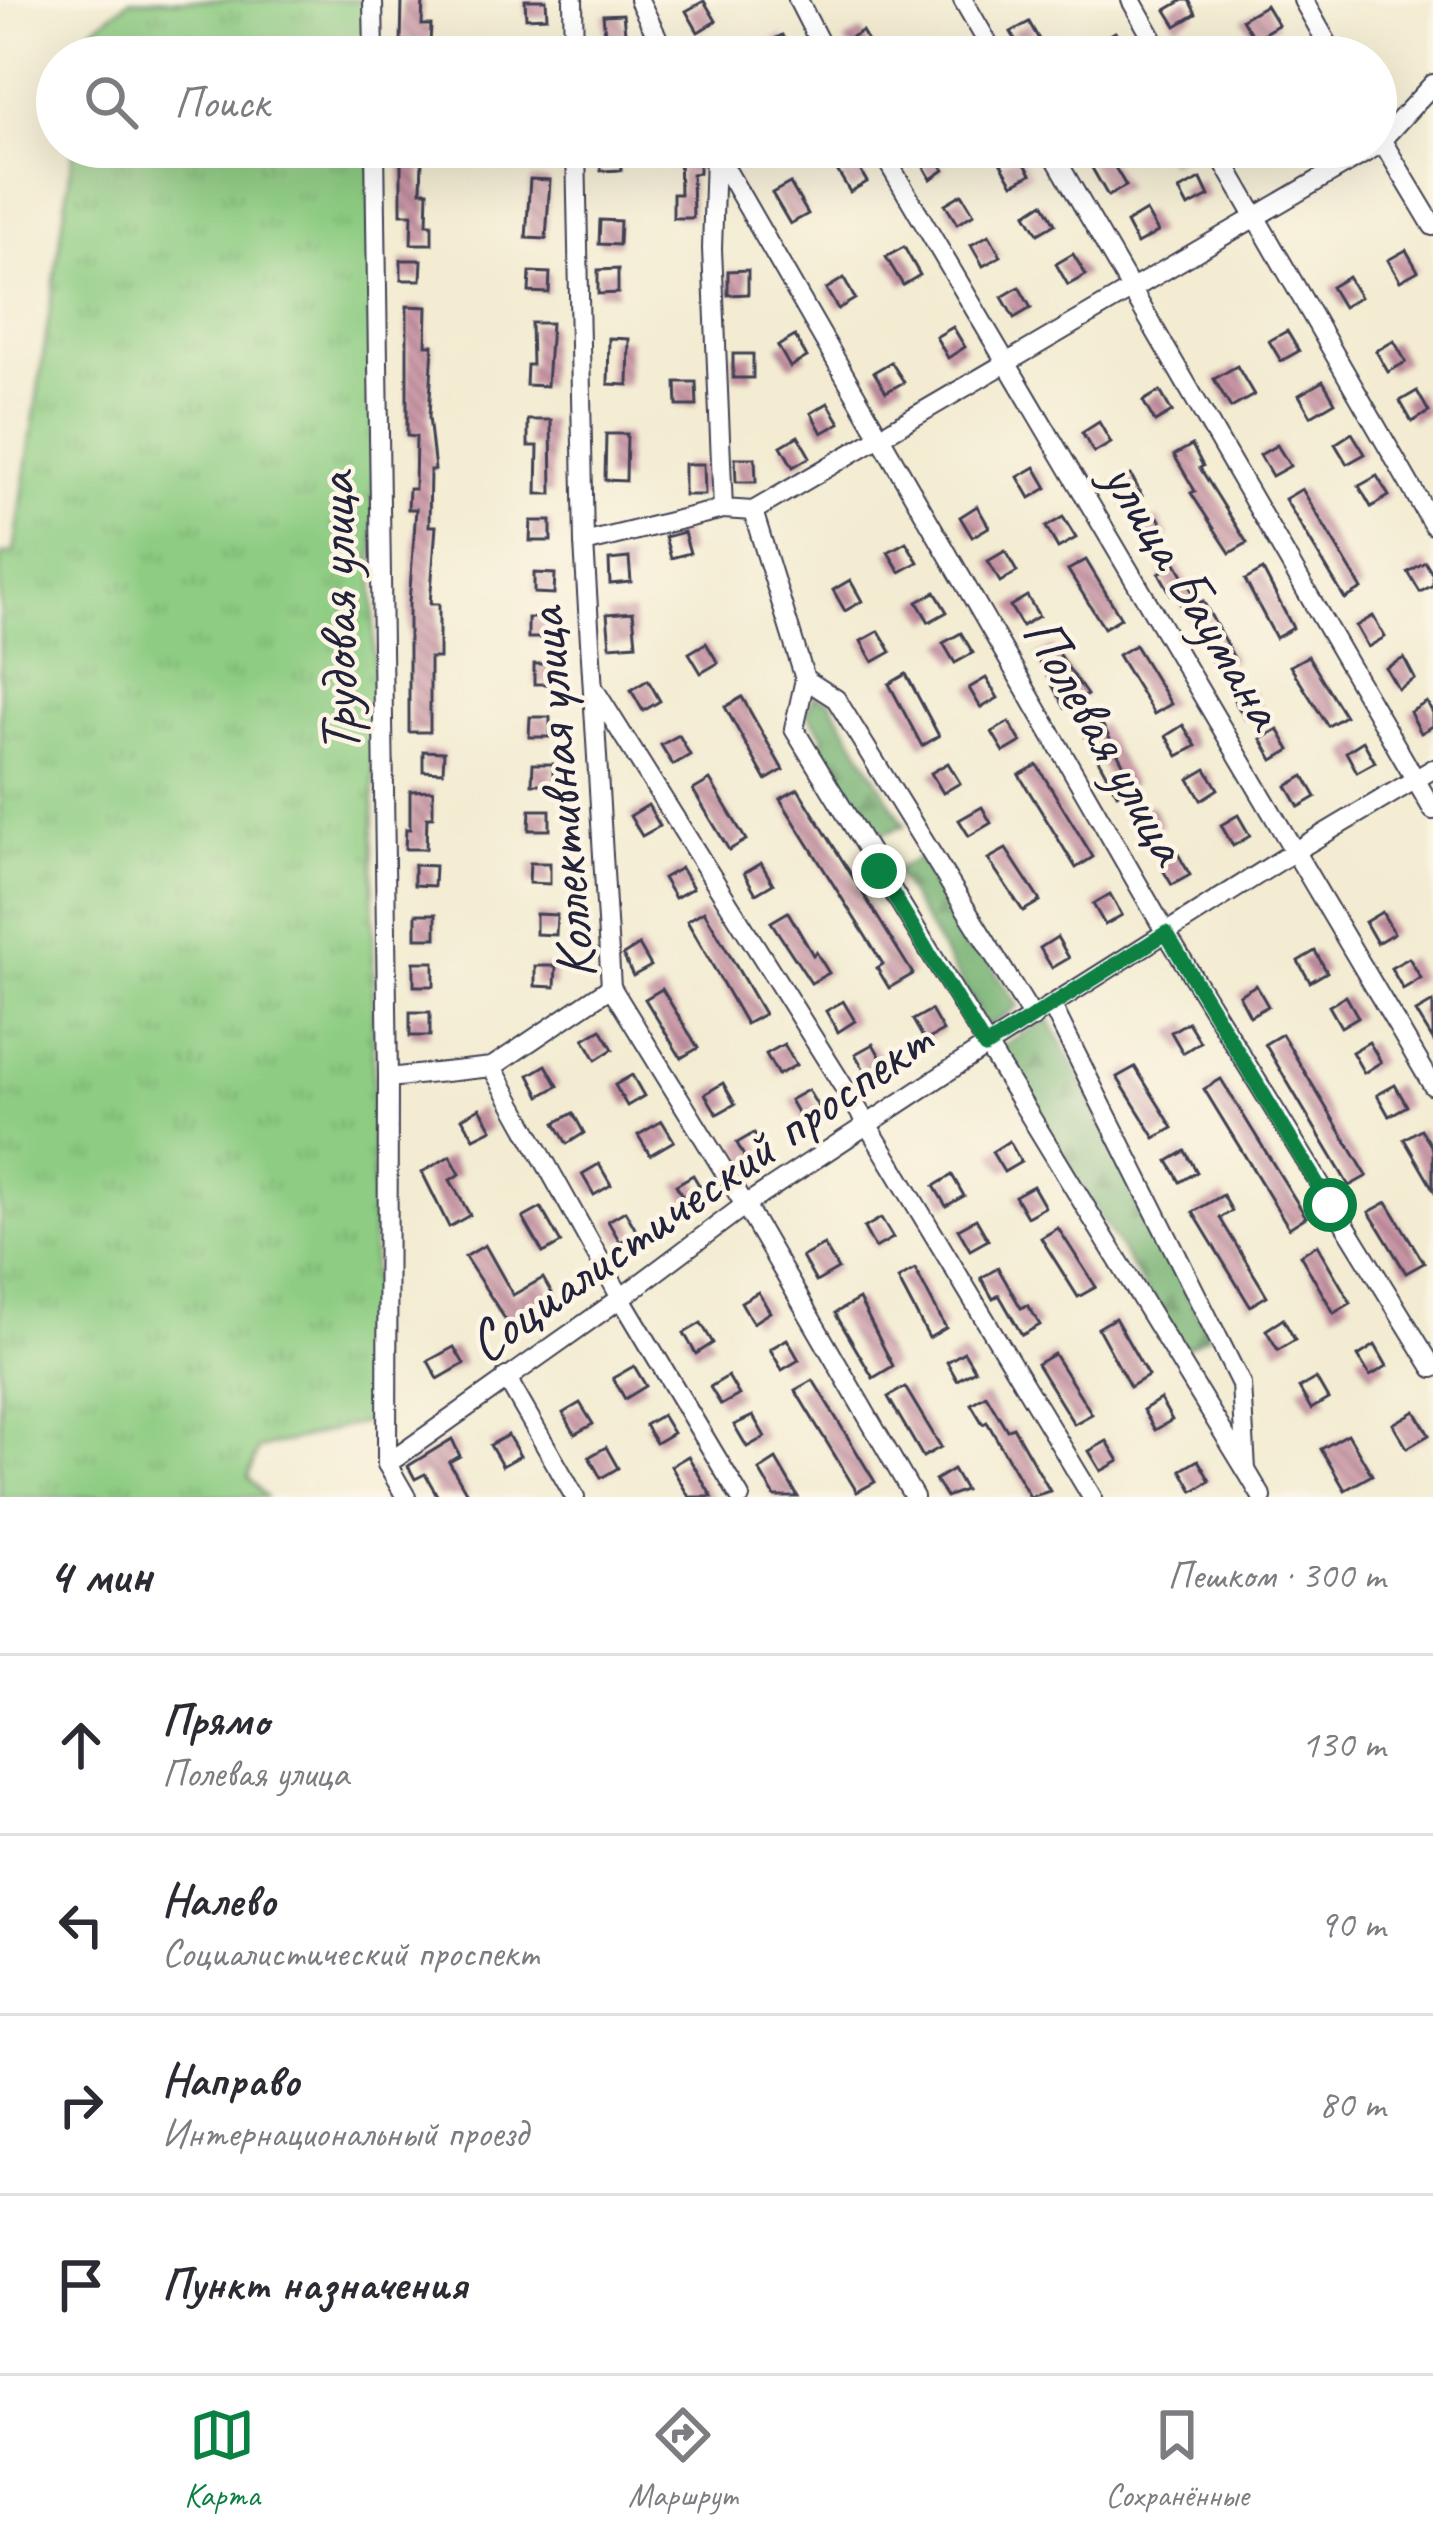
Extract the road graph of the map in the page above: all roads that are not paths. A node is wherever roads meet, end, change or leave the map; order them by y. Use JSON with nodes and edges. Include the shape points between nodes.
{"nodes":[{"id":1,"x":374,"y":0,"type":"edge"},
{"id":2,"x":573,"y":0,"type":"edge"},
{"id":3,"x":639,"y":0,"type":"edge"},
{"id":4,"x":798,"y":0,"type":"edge"},
{"id":5,"x":963,"y":0,"type":"edge"},
{"id":6,"x":1131,"y":0,"type":"edge"},
{"id":7,"x":1303,"y":0,"type":"edge"},
{"id":8,"x":374,"y":36,"type":"edge"},
{"id":9,"x":574,"y":36,"type":"edge"},
{"id":10,"x":657,"y":36,"type":"edge"},
{"id":11,"x":816,"y":36,"type":"edge"},
{"id":12,"x":984,"y":36,"type":"edge"},
{"id":13,"x":1151,"y":36,"type":"edge"},
{"id":14,"x":1323,"y":36,"type":"edge"},
{"id":15,"x":1433,"y":84,"type":"edge"},
{"id":16,"x":1397,"y":121,"type":"edge"},
{"id":17,"x":375,"y":168,"type":"edge"},
{"id":18,"x":576,"y":168,"type":"edge"},
{"id":19,"x":714,"y":168,"type":"edge"},
{"id":20,"x":726,"y":168,"type":"edge"},
{"id":21,"x":891,"y":168,"type":"edge"},
{"id":22,"x":1061,"y":168,"type":"edge"},
{"id":23,"x":1227,"y":168,"type":"edge"},
{"id":24,"x":1333,"y":168,"type":"edge"},
{"id":25,"x":1394,"y":168,"type":"edge"},
{"id":26,"x":1254,"y":215,"type":"junction"},
{"id":27,"x":1433,"y":226,"type":"edge"},
{"id":28,"x":1132,"y":287,"type":"junction"},
{"id":29,"x":1004,"y":361,"type":"junction"},
{"id":30,"x":882,"y":437,"type":"junction"},
{"id":31,"x":723,"y":509,"type":"junction"},
{"id":32,"x":753,"y":511,"type":"junction"},
{"id":33,"x":1433,"y":525,"type":"edge"},
{"id":34,"x":584,"y":542,"type":"junction"},
{"id":35,"x":805,"y":679,"type":"junction"},
{"id":36,"x":592,"y":685,"type":"junction"},
{"id":37,"x":1433,"y":770,"type":"edge"},
{"id":38,"x":1414,"y":779,"type":"junction"},
{"id":39,"x":1433,"y":810,"type":"edge"},
{"id":40,"x":1295,"y":851,"type":"junction"},
{"id":41,"x":1166,"y":933,"type":"junction"},
{"id":42,"x":611,"y":987,"type":"junction"},
{"id":43,"x":1052,"y":1006,"type":"junction"},
{"id":44,"x":1034,"y":1018,"type":"junction"},
{"id":45,"x":985,"y":1047,"type":"junction"},
{"id":46,"x":492,"y":1067,"type":"junction"},
{"id":47,"x":388,"y":1078,"type":"junction"},
{"id":48,"x":1433,"y":1086,"type":"edge"},
{"id":49,"x":867,"y":1124,"type":"junction"},
{"id":50,"x":745,"y":1204,"type":"junction"},
{"id":51,"x":621,"y":1298,"type":"junction"},
{"id":52,"x":1433,"y":1369,"type":"edge"},
{"id":53,"x":506,"y":1377,"type":"junction"},
{"id":54,"x":388,"y":1464,"type":"junction"},
{"id":55,"x":1246,"y":1471,"type":"junction"},
{"id":56,"x":406,"y":1497,"type":"edge"},
{"id":57,"x":575,"y":1497,"type":"edge"},
{"id":58,"x":740,"y":1497,"type":"edge"},
{"id":59,"x":914,"y":1497,"type":"edge"},
{"id":60,"x":1092,"y":1497,"type":"edge"},
{"id":61,"x":1262,"y":1497,"type":"edge"}],
"edges":[{"from":1,"to":8,"type":"street"},
{"from":2,"to":9,"type":"street"},
{"from":3,"to":10,"type":"street"},
{"from":4,"to":11,"type":"street"},
{"from":5,"to":12,"type":"street"},
{"from":6,"to":13,"type":"street"},
{"from":7,"to":14,"type":"street"},
{"from":15,"to":16,"type":"street"},
{"from":17,"to":47,"type":"street","name":"Трудовая улица"},
{"from":18,"to":34,"type":"street","name":"Коллективная улица"},
{"from":19,"to":31,"type":"street"},
{"from":20,"to":30,"type":"street","name":"Полевая улица"},
{"from":21,"to":29,"type":"street","name":"улица Баумана"},
{"from":22,"to":28,"type":"street"},
{"from":23,"to":26,"type":"street"},
{"from":24,"to":26,"type":"street"},
{"from":25,"to":27,"type":"street"},
{"from":26,"to":28,"type":"street"},
{"from":26,"to":33,"type":"street"},
{"from":28,"to":29,"type":"street"},
{"from":28,"to":38,"type":"street"},
{"from":29,"to":30,"type":"street"},
{"from":29,"to":40,"type":"street","name":"улица Баумана"},
{"from":30,"to":32,"type":"street"},
{"from":30,"to":41,"type":"street","name":"Полевая улица"},
{"from":31,"to":32,"type":"street"},
{"from":31,"to":34,"type":"street"},
{"from":32,"to":35,"type":"street"},
{"from":34,"to":36,"type":"street","name":"Коллективная улица"},
{"from":35,"to":44,"type":"street","via":[[836,699]]},
{"from":35,"to":45,"type":"street","via":[[794,729]]},
{"from":36,"to":42,"type":"street","name":"Коллективная улица"},
{"from":36,"to":49,"type":"street"},
{"from":37,"to":38,"type":"street","name":"Социалистический проспект"},
{"from":38,"to":39,"type":"street"},
{"from":38,"to":40,"type":"street","name":"Социалистический проспект"},
{"from":40,"to":41,"type":"street","name":"Социалистический проспект"},
{"from":40,"to":48,"type":"street","name":"улица Баумана"},
{"from":41,"to":43,"type":"street","name":"Социалистический проспект"},
{"from":41,"to":52,"type":"street","name":"Полевая улица"},
{"from":42,"to":46,"type":"street"},
{"from":42,"to":50,"type":"street","name":"Коллективная улица"},
{"from":43,"to":44,"type":"street","name":"Социалистический проспект"},
{"from":43,"to":55,"type":"street","via":[[1241,1384]]},
{"from":44,"to":45,"type":"street","name":"Социалистический проспект"},
{"from":45,"to":49,"type":"street","name":"Социалистический проспект"},
{"from":45,"to":55,"type":"street"},
{"from":46,"to":47,"type":"street"},
{"from":46,"to":51,"type":"street"},
{"from":47,"to":54,"type":"street","name":"Трудовая улица"},
{"from":49,"to":50,"type":"street","name":"Социалистический проспект"},
{"from":49,"to":60,"type":"street"},
{"from":50,"to":51,"type":"street","name":"Социалистический проспект"},
{"from":50,"to":59,"type":"street","name":"Коллективная улица"},
{"from":51,"to":53,"type":"street","name":"Социалистический проспект"},
{"from":51,"to":58,"type":"street"},
{"from":53,"to":54,"type":"street","name":"Социалистический проспект"},
{"from":53,"to":57,"type":"street"},
{"from":54,"to":56,"type":"street"},
{"from":55,"to":61,"type":"street"}]}
